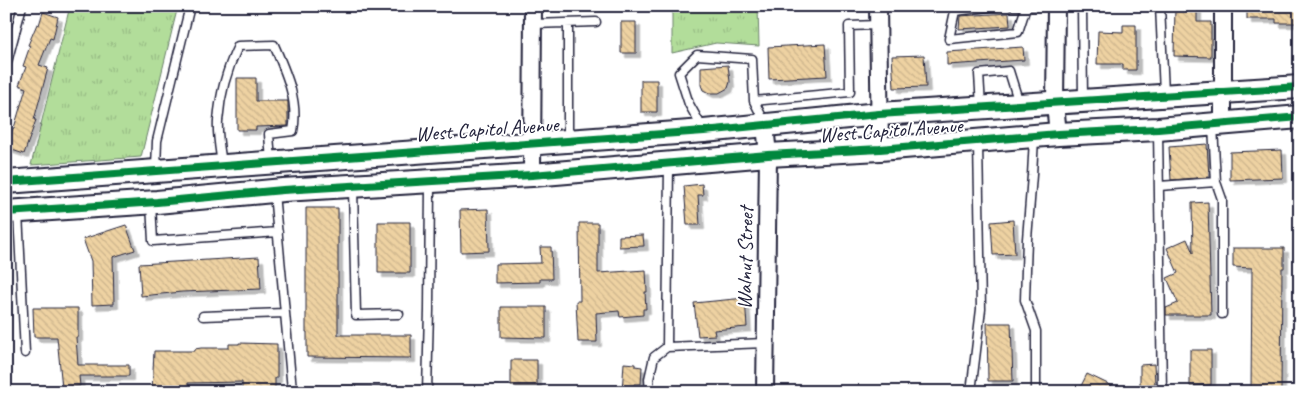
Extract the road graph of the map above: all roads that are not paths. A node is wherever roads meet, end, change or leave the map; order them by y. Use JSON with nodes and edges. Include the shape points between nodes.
{"nodes":[{"id":1,"x":22,"y":6,"type":"edge"},
{"id":2,"x":190,"y":6,"type":"edge"},
{"id":3,"x":533,"y":6,"type":"edge"},
{"id":4,"x":878,"y":6,"type":"edge"},
{"id":5,"x":997,"y":6,"type":"edge"},
{"id":6,"x":1013,"y":6,"type":"edge"},
{"id":7,"x":1034,"y":6,"type":"edge"},
{"id":8,"x":1056,"y":6,"type":"edge"},
{"id":9,"x":1082,"y":6,"type":"edge"},
{"id":10,"x":1160,"y":6,"type":"edge"},
{"id":11,"x":1223,"y":6,"type":"edge"},
{"id":12,"x":1026,"y":7,"type":"edge"},
{"id":13,"x":596,"y":22,"type":"dead end"},
{"id":14,"x":568,"y":23,"type":"junction"},
{"id":15,"x":533,"y":24,"type":"junction"},
{"id":16,"x":878,"y":25,"type":"junction"},
{"id":17,"x":6,"y":66,"type":"edge"},
{"id":18,"x":1300,"y":87,"type":"edge"},
{"id":19,"x":1222,"y":91,"type":"junction"},
{"id":20,"x":1164,"y":96,"type":"junction"},
{"id":21,"x":754,"y":101,"type":"junction"},
{"id":22,"x":1083,"y":102,"type":"junction"},
{"id":23,"x":1055,"y":104,"type":"junction"},
{"id":24,"x":1020,"y":106,"type":"junction"},
{"id":25,"x":981,"y":108,"type":"junction"},
{"id":26,"x":879,"y":114,"type":"junction"},
{"id":27,"x":1300,"y":117,"type":"edge"},
{"id":28,"x":1218,"y":124,"type":"junction"},
{"id":29,"x":766,"y":125,"type":"junction"},
{"id":30,"x":1158,"y":129,"type":"junction"},
{"id":31,"x":704,"y":131,"type":"junction"},
{"id":32,"x":1058,"y":134,"type":"junction"},
{"id":33,"x":1034,"y":137,"type":"junction"},
{"id":34,"x":568,"y":140,"type":"junction"},
{"id":35,"x":978,"y":141,"type":"junction"},
{"id":36,"x":532,"y":143,"type":"junction"},
{"id":37,"x":880,"y":149,"type":"junction"},
{"id":38,"x":393,"y":153,"type":"junction"},
{"id":39,"x":768,"y":155,"type":"junction"},
{"id":40,"x":271,"y":162,"type":"junction"},
{"id":41,"x":669,"y":165,"type":"junction"},
{"id":42,"x":222,"y":166,"type":"junction"},
{"id":43,"x":156,"y":171,"type":"junction"},
{"id":44,"x":532,"y":175,"type":"junction"},
{"id":45,"x":429,"y":181,"type":"junction"},
{"id":46,"x":6,"y":182,"type":"edge"},
{"id":47,"x":1216,"y":182,"type":"junction"},
{"id":48,"x":353,"y":186,"type":"junction"},
{"id":49,"x":1159,"y":186,"type":"junction"},
{"id":50,"x":274,"y":191,"type":"junction"},
{"id":51,"x":194,"y":198,"type":"junction"},
{"id":52,"x":150,"y":202,"type":"junction"},
{"id":53,"x":12,"y":212,"type":"edge"},
{"id":54,"x":278,"y":232,"type":"junction"},
{"id":55,"x":285,"y":313,"type":"junction"},
{"id":56,"x":399,"y":314,"type":"dead end"},
{"id":57,"x":1222,"y":314,"type":"dead end"},
{"id":58,"x":203,"y":316,"type":"dead end"},
{"id":59,"x":765,"y":343,"type":"junction"},
{"id":60,"x":668,"y":347,"type":"junction"},
{"id":61,"x":25,"y":354,"type":"dead end"},
{"id":62,"x":292,"y":391,"type":"edge"},
{"id":63,"x":410,"y":392,"type":"edge"},
{"id":64,"x":427,"y":392,"type":"edge"},
{"id":65,"x":650,"y":392,"type":"edge"},
{"id":66,"x":764,"y":392,"type":"edge"},
{"id":67,"x":971,"y":392,"type":"edge"},
{"id":68,"x":1036,"y":392,"type":"edge"},
{"id":69,"x":1162,"y":392,"type":"edge"}],
"edges":[{"from":1,"to":17,"type":"lane"},
{"from":2,"to":43,"type":"lane","via":[[156,141]]},
{"from":3,"to":15,"type":"street"},
{"from":4,"to":16,"type":"street"},
{"from":5,"to":12,"type":"lane","via":[[955,11],[949,39],[1018,32]]},
{"from":6,"to":12,"type":"lane"},
{"from":7,"to":12,"type":"lane"},
{"from":8,"to":23,"type":"street"},
{"from":9,"to":22,"type":"lane"},
{"from":10,"to":20,"type":"lane"},
{"from":11,"to":19,"type":"street"},
{"from":13,"to":14,"type":"lane"},
{"from":14,"to":15,"type":"lane"},
{"from":14,"to":34,"type":"lane"},
{"from":15,"to":36,"type":"street"},
{"from":16,"to":21,"type":"lane","via":[[849,26],[850,92]]},
{"from":16,"to":26,"type":"street"},
{"from":18,"to":19,"type":"main road","name":"West Capitol Avenue"},
{"from":19,"to":20,"type":"main road","name":"West Capitol Avenue"},
{"from":19,"to":28,"type":"street"},
{"from":20,"to":22,"type":"main road","name":"West Capitol Avenue"},
{"from":21,"to":29,"type":"lane"},
{"from":21,"to":31,"type":"lane","via":[[752,58],[697,56],[679,73],[689,104]]},
{"from":22,"to":23,"type":"main road","name":"West Capitol Avenue"},
{"from":23,"to":24,"type":"main road","name":"West Capitol Avenue"},
{"from":23,"to":32,"type":"street"},
{"from":24,"to":25,"type":"main road","name":"West Capitol Avenue"},
{"from":24,"to":25,"type":"lane","via":[[1009,71],[979,74]]},
{"from":25,"to":26,"type":"main road","name":"West Capitol Avenue"},
{"from":26,"to":29,"type":"main road","name":"West Capitol Avenue"},
{"from":26,"to":37,"type":"street"},
{"from":27,"to":28,"type":"main road","name":"West Capitol Avenue"},
{"from":28,"to":30,"type":"main road","name":"West Capitol Avenue"},
{"from":28,"to":47,"type":"lane"},
{"from":29,"to":31,"type":"main road","name":"West Capitol Avenue"},
{"from":29,"to":39,"type":"street","name":"Walnut Street"},
{"from":30,"to":32,"type":"main road","name":"West Capitol Avenue"},
{"from":30,"to":49,"type":"lane"},
{"from":31,"to":34,"type":"main road","name":"West Capitol Avenue"},
{"from":32,"to":33,"type":"main road","name":"West Capitol Avenue"},
{"from":33,"to":35,"type":"main road","name":"West Capitol Avenue"},
{"from":33,"to":68,"type":"lane","via":[[1025,300],[1036,331]]},
{"from":34,"to":36,"type":"main road","name":"West Capitol Avenue"},
{"from":35,"to":37,"type":"main road","name":"West Capitol Avenue"},
{"from":35,"to":67,"type":"lane","via":[[981,309]]},
{"from":36,"to":38,"type":"main road","name":"West Capitol Avenue"},
{"from":36,"to":44,"type":"street"},
{"from":37,"to":39,"type":"main road","name":"West Capitol Avenue"},
{"from":38,"to":40,"type":"main road","name":"West Capitol Avenue"},
{"from":38,"to":50,"type":"main road","via":[[384,164],[371,167],[306,171],[286,180]]},
{"from":39,"to":41,"type":"main road","name":"West Capitol Avenue"},
{"from":39,"to":59,"type":"street","name":"Walnut Street"},
{"from":40,"to":42,"type":"main road","name":"West Capitol Avenue"},
{"from":40,"to":42,"type":"lane","via":[[269,134],[293,131],[292,86],[274,46],[238,46],[223,92],[218,122]]},
{"from":40,"to":51,"type":"main road","via":[[259,175],[221,180]]},
{"from":41,"to":44,"type":"main road","name":"West Capitol Avenue"},
{"from":41,"to":60,"type":"lane"},
{"from":42,"to":43,"type":"main road","name":"West Capitol Avenue"},
{"from":43,"to":46,"type":"main road","name":"West Capitol Avenue"},
{"from":44,"to":45,"type":"main road","name":"West Capitol Avenue"},
{"from":45,"to":48,"type":"main road","name":"West Capitol Avenue"},
{"from":45,"to":64,"type":"lane"},
{"from":47,"to":49,"type":"lane"},
{"from":47,"to":57,"type":"lane","via":[[1222,198]]},
{"from":48,"to":50,"type":"main road","name":"West Capitol Avenue"},
{"from":48,"to":56,"type":"lane","via":[[356,315]]},
{"from":49,"to":69,"type":"lane"},
{"from":50,"to":51,"type":"main road","name":"West Capitol Avenue"},
{"from":50,"to":54,"type":"lane"},
{"from":51,"to":52,"type":"main road","name":"West Capitol Avenue"},
{"from":52,"to":53,"type":"main road","name":"West Capitol Avenue"},
{"from":52,"to":54,"type":"lane","via":[[153,241]]},
{"from":53,"to":61,"type":"lane"},
{"from":54,"to":55,"type":"lane"},
{"from":55,"to":58,"type":"lane"},
{"from":55,"to":62,"type":"lane"},
{"from":59,"to":60,"type":"lane"},
{"from":59,"to":66,"type":"street","name":"Walnut Street"},
{"from":60,"to":65,"type":"lane","via":[[654,357]]},
{"from":62,"to":63,"type":"lane"}]}
